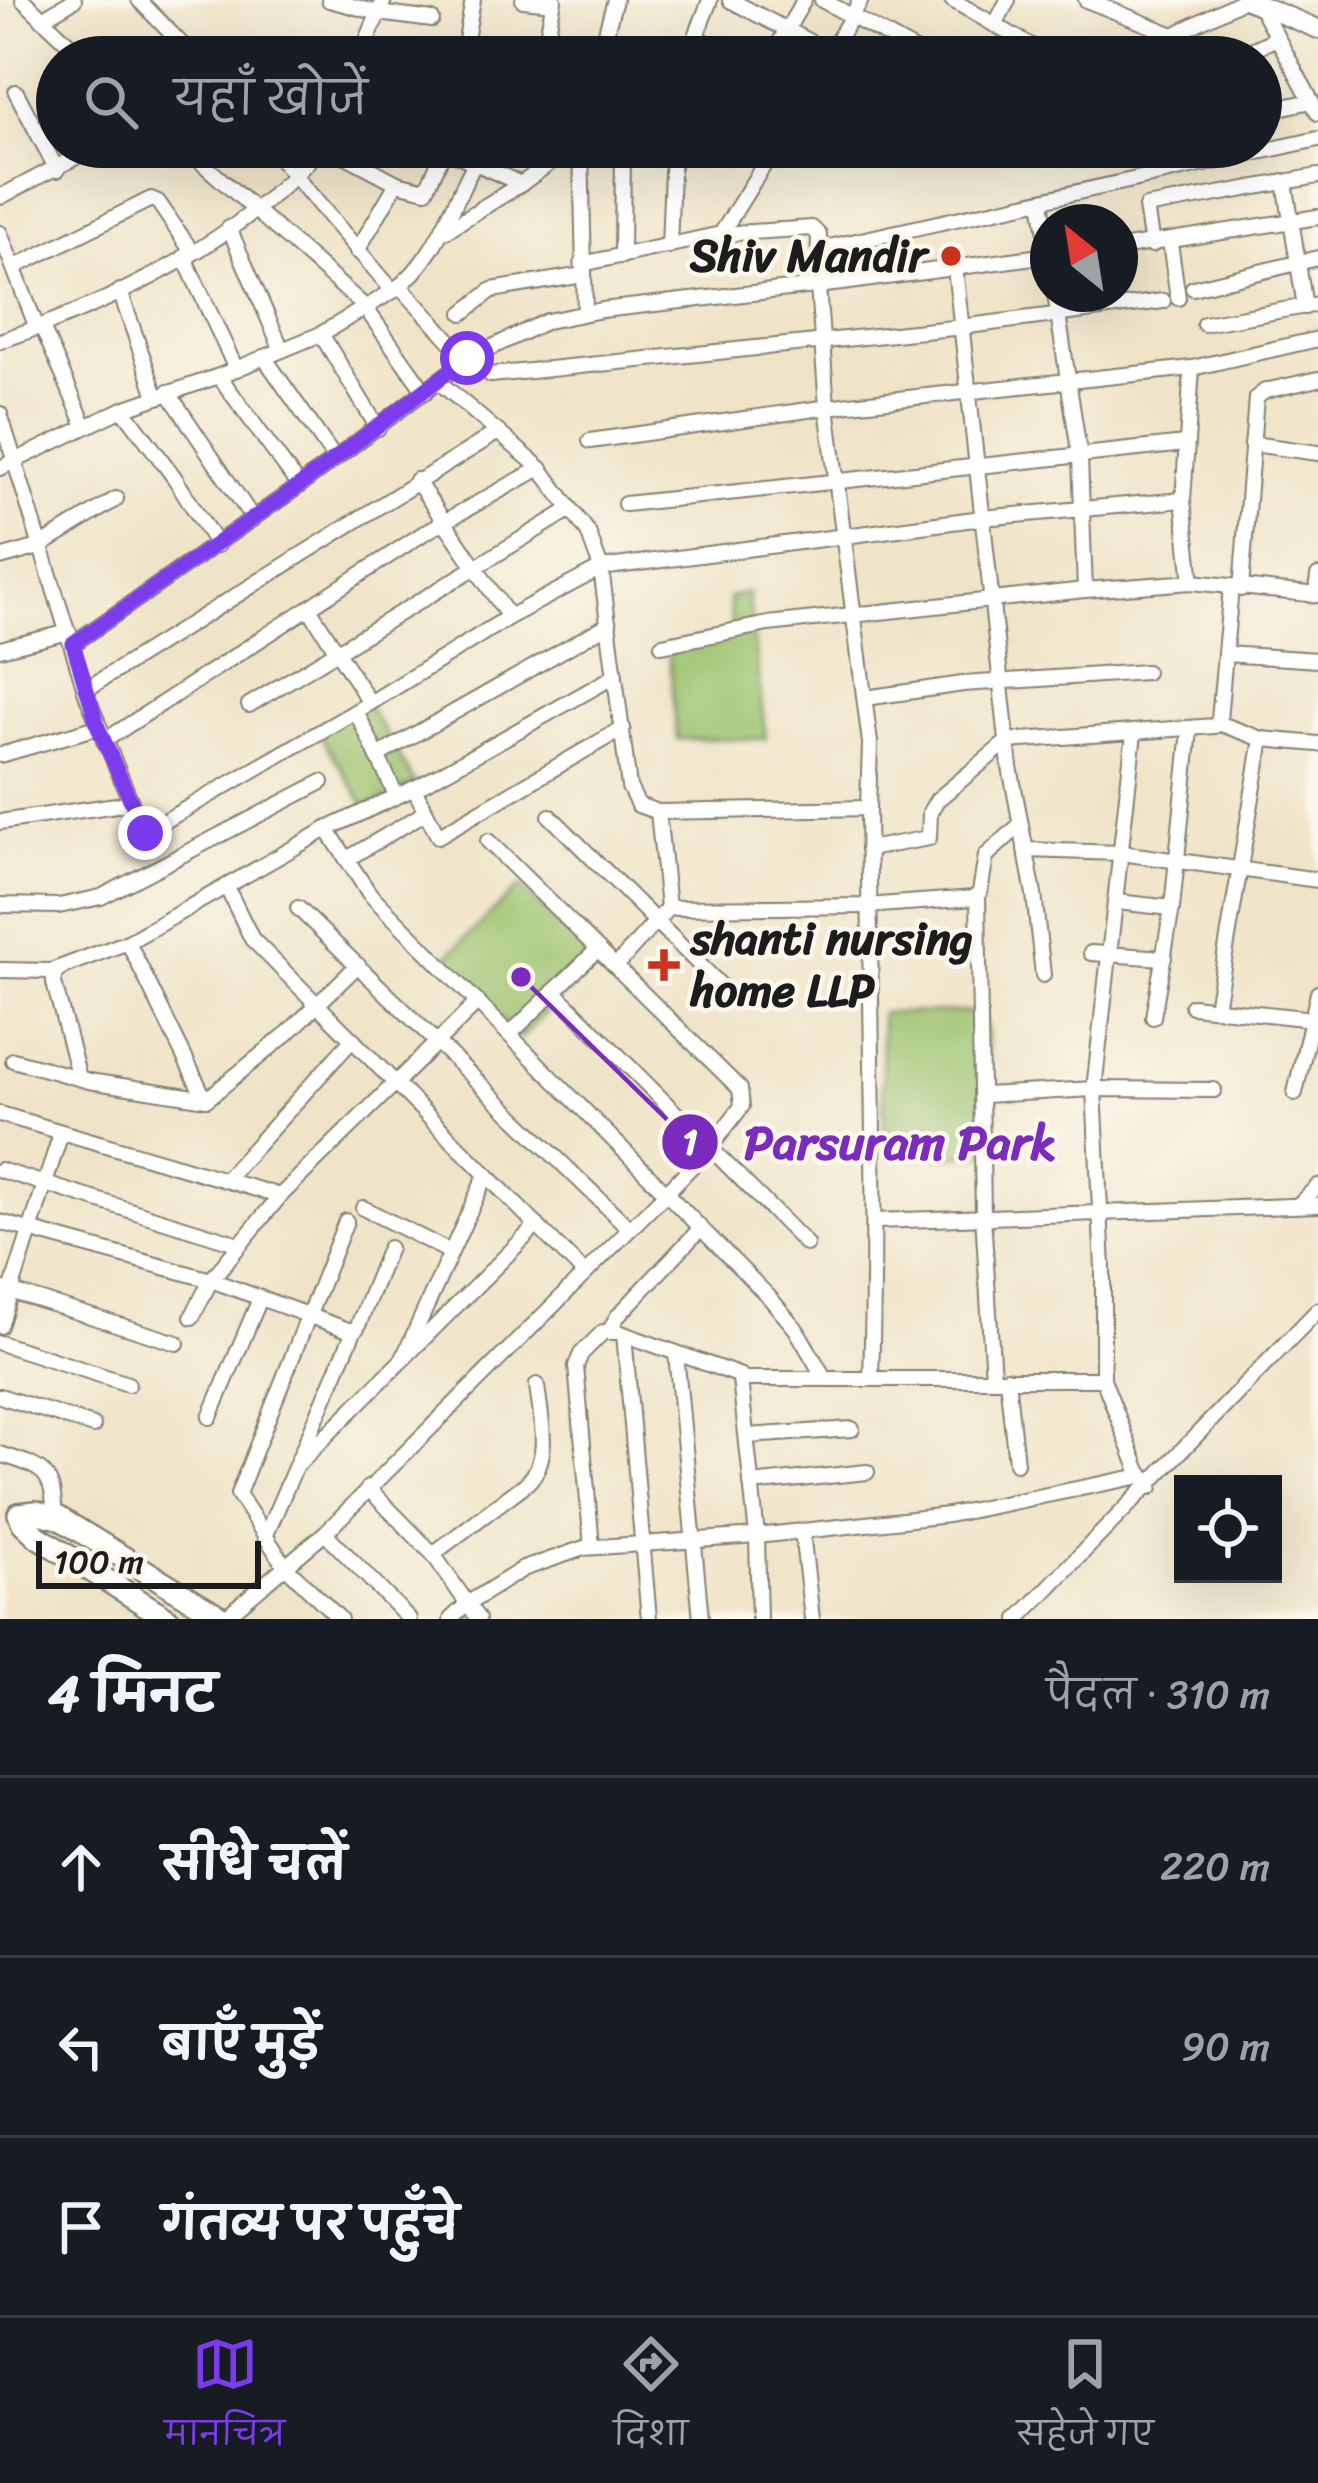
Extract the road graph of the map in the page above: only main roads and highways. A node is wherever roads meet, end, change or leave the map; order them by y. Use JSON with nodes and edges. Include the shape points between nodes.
{"nodes":[{"id":1,"x":10,"y":1511,"type":"edge"},
{"id":2,"x":168,"y":1619,"type":"edge"},
{"id":3,"x":223,"y":1619,"type":"edge"}],
"edges":[{"from":1,"to":2,"type":"main road"},
{"from":1,"to":3,"type":"main road","via":[[54,1516]]}]}
